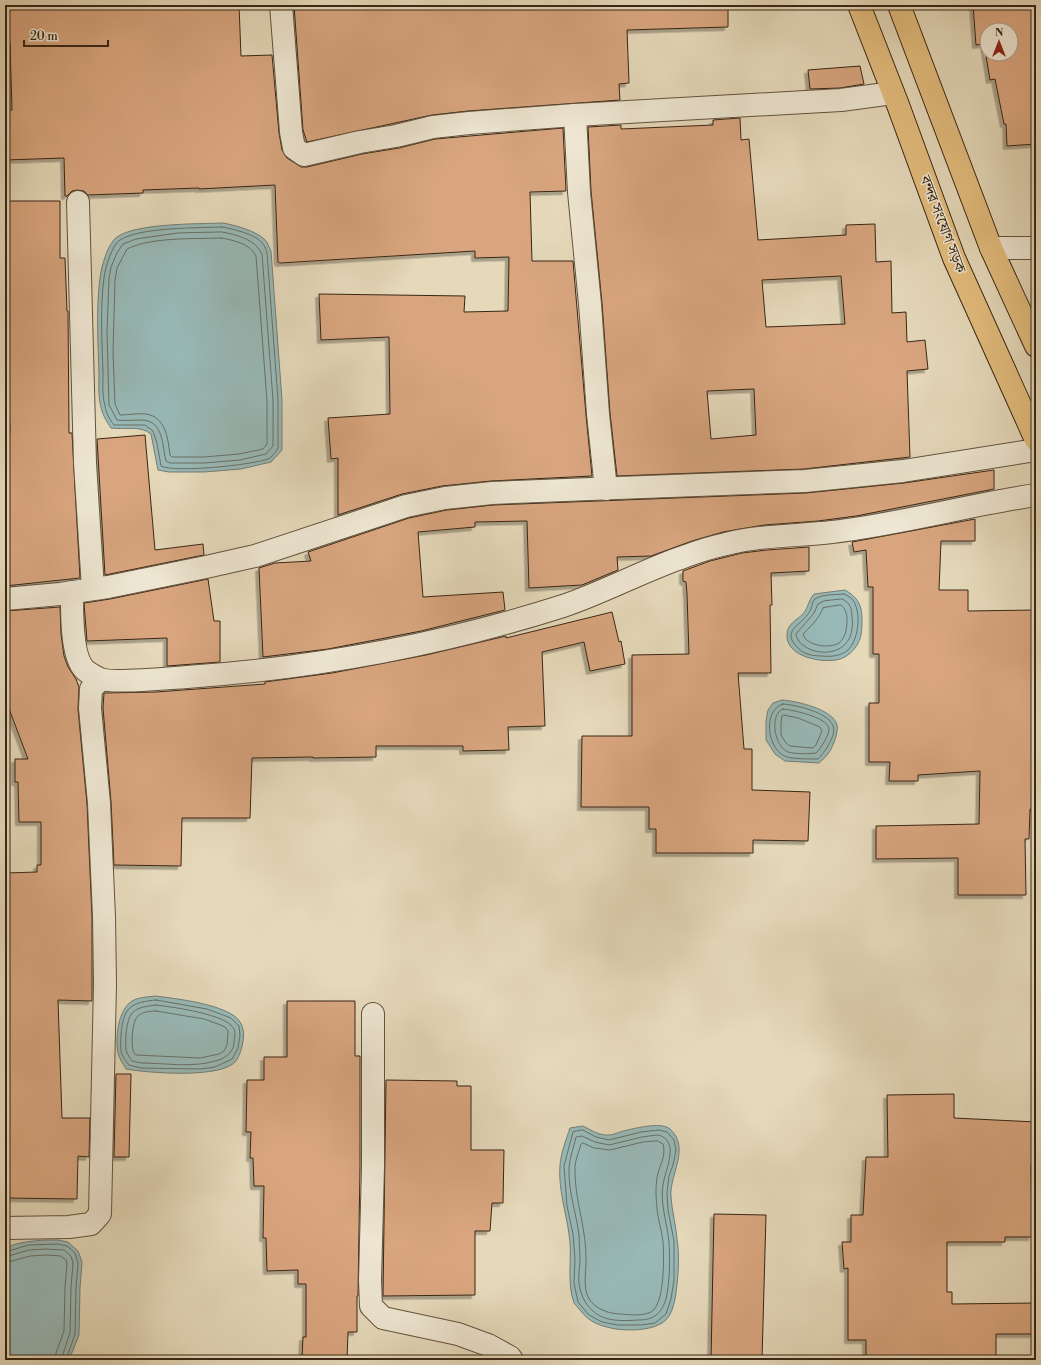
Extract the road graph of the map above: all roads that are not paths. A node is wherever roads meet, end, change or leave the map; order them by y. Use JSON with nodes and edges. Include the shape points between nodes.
{"nodes":[{"id":1,"x":281,"y":5,"type":"edge"},
{"id":2,"x":859,"y":5,"type":"edge"},
{"id":3,"x":899,"y":5,"type":"edge"},
{"id":4,"x":893,"y":93,"type":"junction"},
{"id":5,"x":575,"y":115,"type":"junction"},
{"id":6,"x":78,"y":202,"type":"dead end"},
{"id":7,"x":990,"y":248,"type":"junction"},
{"id":8,"x":1036,"y":248,"type":"edge"},
{"id":9,"x":1036,"y":346,"type":"edge"},
{"id":10,"x":1036,"y":440,"type":"edge"},
{"id":11,"x":1036,"y":450,"type":"edge"},
{"id":12,"x":606,"y":489,"type":"junction"},
{"id":13,"x":1036,"y":495,"type":"edge"},
{"id":14,"x":83,"y":590,"type":"junction"},
{"id":15,"x":5,"y":599,"type":"edge"},
{"id":16,"x":100,"y":680,"type":"junction"},
{"id":17,"x":374,"y":1014,"type":"dead end"},
{"id":18,"x":5,"y":1228,"type":"edge"},
{"id":19,"x":512,"y":1360,"type":"edge"}],
"edges":[{"from":1,"to":5,"type":"street","via":[[291,132],[294,148],[304,155],[433,127]]},
{"from":2,"to":4,"type":"highway","name":"বন্দর সংযোগ সড়ক"},
{"from":3,"to":7,"type":"highway"},
{"from":4,"to":5,"type":"street","via":[[842,100]]},
{"from":4,"to":10,"type":"highway","name":"বন্দর সংযোগ সড়ক","via":[[954,258]]},
{"from":5,"to":12,"type":"street","via":[[579,192]]},
{"from":6,"to":14,"type":"street","via":[[84,464]]},
{"from":7,"to":8,"type":"street"},
{"from":7,"to":9,"type":"highway"},
{"from":11,"to":12,"type":"street","via":[[844,478]]},
{"from":12,"to":14,"type":"street","via":[[492,493],[445,498],[406,506],[255,556]]},
{"from":13,"to":16,"type":"street","via":[[832,532],[778,535],[729,543],[686,556],[559,607],[507,623],[404,648],[277,669],[165,679]]},
{"from":14,"to":15,"type":"street"},
{"from":14,"to":16,"type":"street","via":[[72,618],[75,648],[83,668]]},
{"from":16,"to":18,"type":"street","via":[[91,689],[90,708],[99,810],[104,916],[100,1214],[91,1224]]},
{"from":17,"to":19,"type":"street","via":[[371,1306],[384,1318],[458,1334],[488,1345]]}]}
